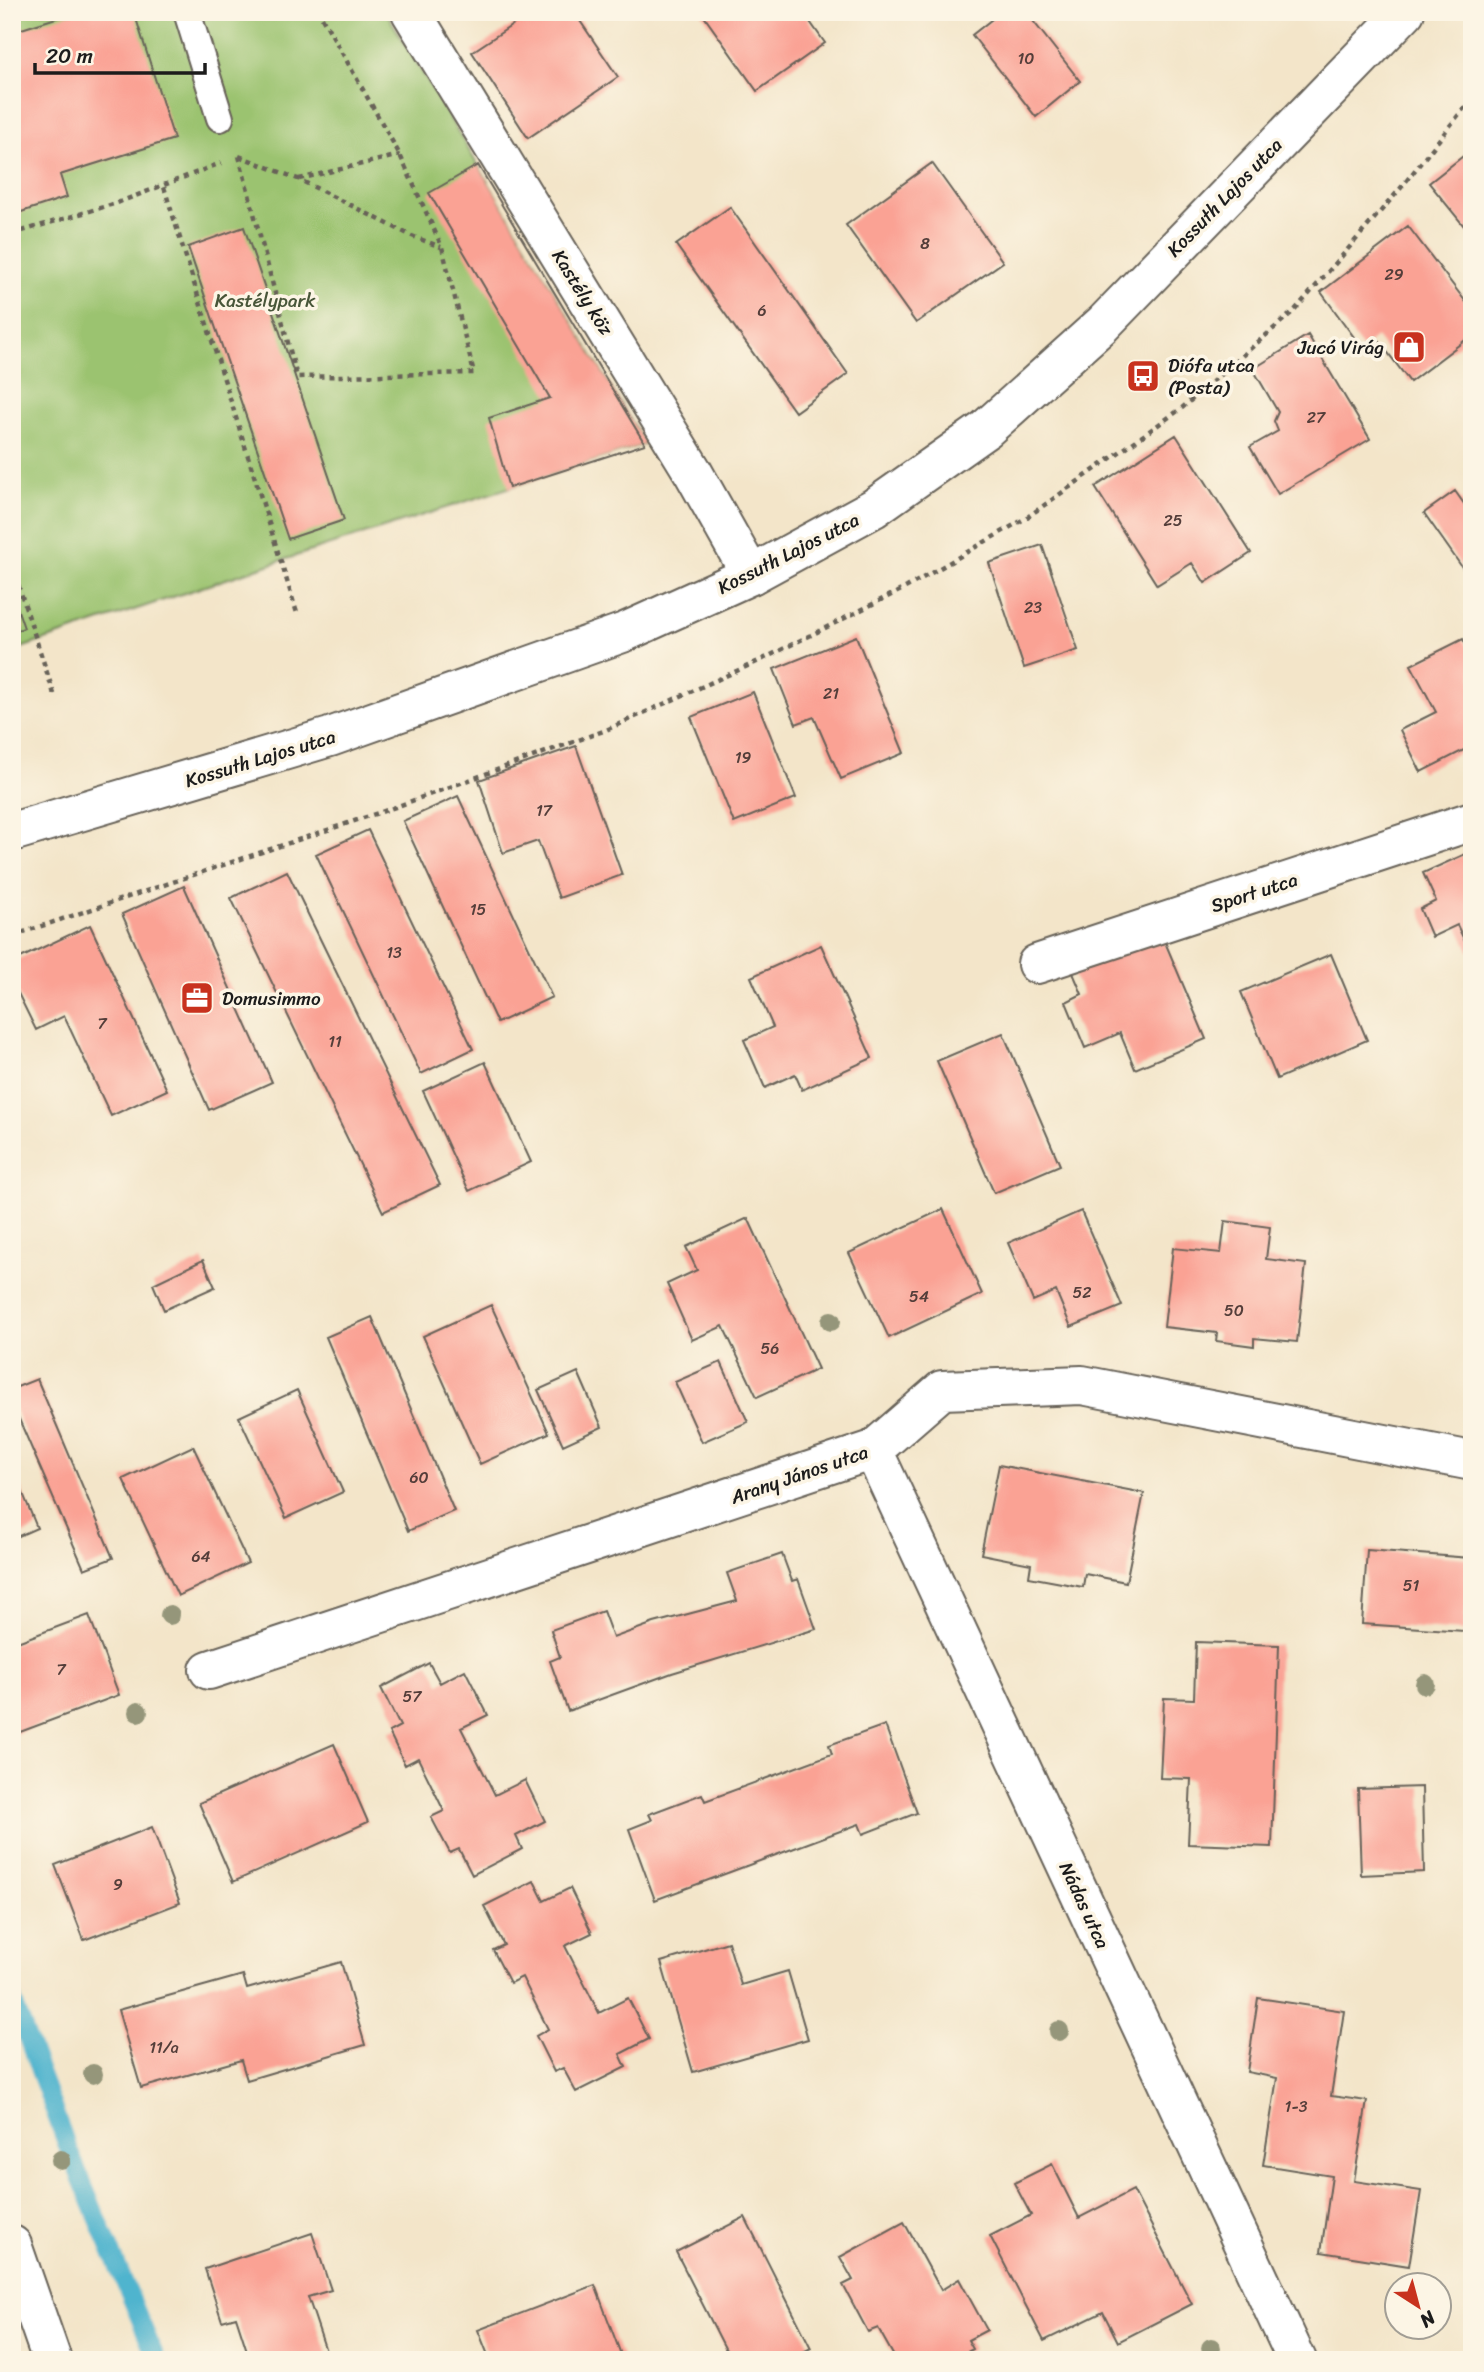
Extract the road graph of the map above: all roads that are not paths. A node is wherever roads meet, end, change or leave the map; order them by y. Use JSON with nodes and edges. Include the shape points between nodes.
{"nodes":[{"id":1,"x":187,"y":12,"type":"edge"},
{"id":2,"x":411,"y":12,"type":"edge"},
{"id":3,"x":1405,"y":12,"type":"edge"},
{"id":4,"x":220,"y":118,"type":"dead end"},
{"id":5,"x":751,"y":575,"type":"junction"},
{"id":6,"x":1472,"y":821,"type":"edge"},
{"id":7,"x":12,"y":832,"type":"edge"},
{"id":8,"x":1037,"y":964,"type":"dead end"},
{"id":9,"x":873,"y":1450,"type":"junction"},
{"id":10,"x":1472,"y":1461,"type":"edge"},
{"id":11,"x":209,"y":1670,"type":"dead end"},
{"id":12,"x":12,"y":2245,"type":"edge"},
{"id":13,"x":52,"y":2360,"type":"edge"},
{"id":14,"x":1297,"y":2360,"type":"edge"}],
"edges":[{"from":1,"to":4,"type":"lane"},
{"from":2,"to":5,"type":"street","name":"Kastély köz","via":[[686,460]]},
{"from":3,"to":5,"type":"street","name":"Kossuth Lajos utca","via":[[1102,324],[986,429],[874,508]]},
{"from":5,"to":7,"type":"street","name":"Kossuth Lajos utca","via":[[625,632],[330,737]]},
{"from":6,"to":8,"type":"street","name":"Sport utca"},
{"from":9,"to":10,"type":"street","name":"Arany János utca","via":[[942,1390],[1082,1385]]},
{"from":9,"to":11,"type":"street","name":"Arany János utca"},
{"from":9,"to":14,"type":"street","name":"Nádas utca"},
{"from":12,"to":13,"type":"street"}]}
